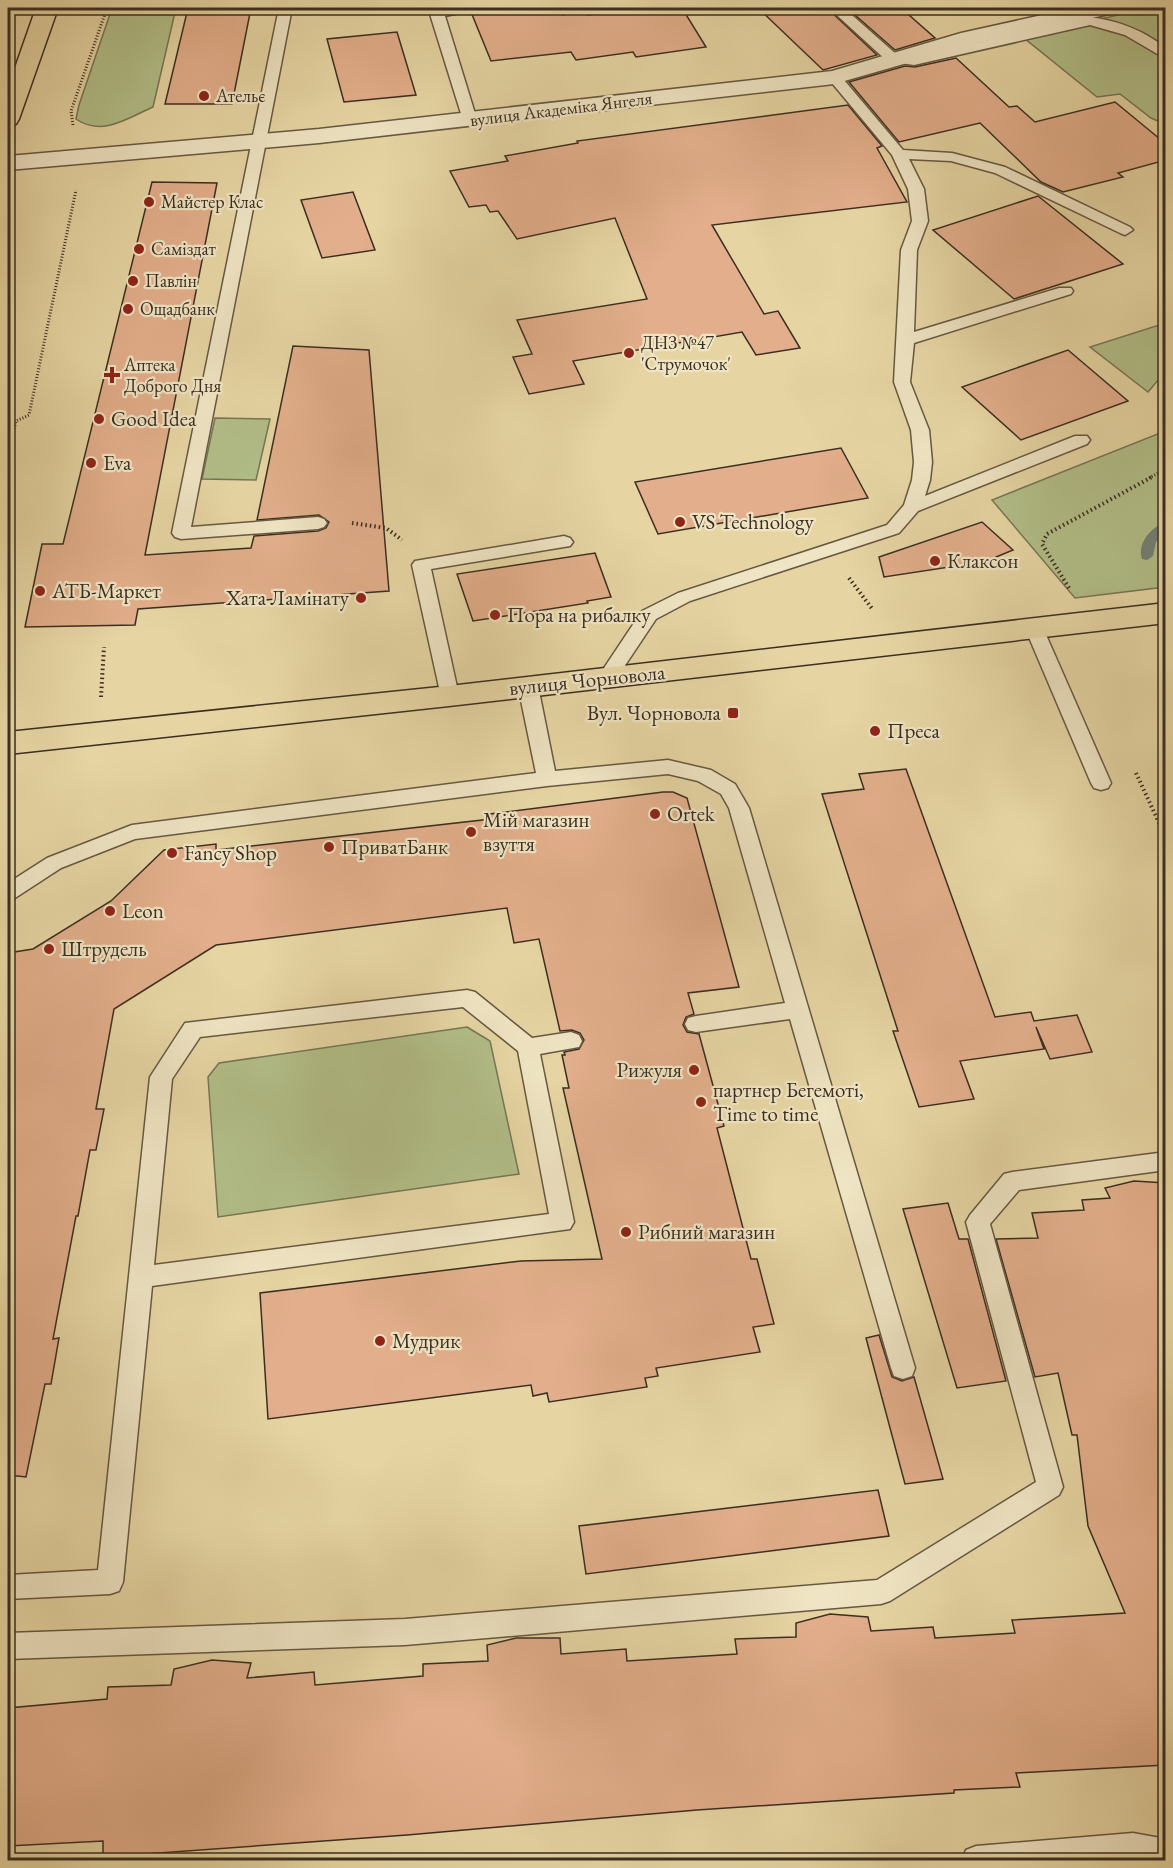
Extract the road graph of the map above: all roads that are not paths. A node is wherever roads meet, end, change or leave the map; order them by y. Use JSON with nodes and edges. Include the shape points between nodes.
{"nodes":[{"id":1,"x":46,"y":8,"type":"edge"},
{"id":2,"x":285,"y":8,"type":"edge"},
{"id":3,"x":464,"y":8,"type":"edge"},
{"id":4,"x":836,"y":8,"type":"edge"},
{"id":5,"x":1106,"y":8,"type":"edge"},
{"id":6,"x":1166,"y":55,"type":"edge"},
{"id":7,"x":892,"y":58,"type":"junction"},
{"id":8,"x":834,"y":77,"type":"junction"},
{"id":9,"x":8,"y":119,"type":"edge"},
{"id":10,"x":470,"y":120,"type":"junction"},
{"id":11,"x":258,"y":141,"type":"junction"},
{"id":12,"x":899,"y":154,"type":"junction"},
{"id":13,"x":8,"y":163,"type":"edge"},
{"id":14,"x":1125,"y":230,"type":"dead end"},
{"id":15,"x":1065,"y":291,"type":"dead end"},
{"id":16,"x":906,"y":340,"type":"junction"},
{"id":17,"x":1081,"y":440,"type":"dead end"},
{"id":18,"x":912,"y":507,"type":"junction"},
{"id":19,"x":318,"y":523,"type":"road end"},
{"id":20,"x":564,"y":542,"type":"dead end"},
{"id":21,"x":1166,"y":613,"type":"edge"},
{"id":22,"x":1034,"y":628,"type":"junction"},
{"id":23,"x":607,"y":677,"type":"junction"},
{"id":24,"x":528,"y":686,"type":"junction"},
{"id":25,"x":448,"y":696,"type":"junction"},
{"id":26,"x":8,"y":743,"type":"edge"},
{"id":27,"x":547,"y":779,"type":"junction"},
{"id":28,"x":1101,"y":783,"type":"dead end"},
{"id":29,"x":8,"y":893,"type":"edge"},
{"id":30,"x":799,"y":1009,"type":"junction"},
{"id":31,"x":696,"y":1024,"type":"dead end"},
{"id":32,"x":571,"y":1041,"type":"dead end"},
{"id":33,"x":528,"y":1047,"type":"junction"},
{"id":34,"x":1166,"y":1161,"type":"edge"},
{"id":35,"x":142,"y":1277,"type":"junction"},
{"id":36,"x":903,"y":1368,"type":"dead end"},
{"id":37,"x":8,"y":1587,"type":"edge"},
{"id":38,"x":8,"y":1646,"type":"edge"},
{"id":39,"x":1166,"y":1853,"type":"edge"},
{"id":40,"x":976,"y":1860,"type":"edge"}],
"edges":[{"from":1,"to":9,"type":"main road"},
{"from":2,"to":11,"type":"lane"},
{"from":3,"to":10,"type":"lane","via":[[437,14]]},
{"from":4,"to":7,"type":"lane"},
{"from":5,"to":7,"type":"street","name":"вулиця Академіка Янгеля"},
{"from":6,"to":7,"type":"lane","via":[[1126,28],[1090,21],[914,61]]},
{"from":7,"to":8,"type":"street","name":"вулиця Академіка Янгеля"},
{"from":8,"to":10,"type":"street","name":"вулиця Академіка Янгеля"},
{"from":8,"to":12,"type":"lane"},
{"from":10,"to":11,"type":"street","name":"вулиця Академіка Янгеля"},
{"from":11,"to":13,"type":"street","name":"вулиця Академіка Янгеля"},
{"from":11,"to":19,"type":"lane","via":[[181,533]]},
{"from":12,"to":14,"type":"lane","via":[[952,157],[1000,170]]},
{"from":12,"to":16,"type":"lane","via":[[916,189],[920,221],[909,250]]},
{"from":15,"to":16,"type":"lane"},
{"from":16,"to":18,"type":"lane","via":[[902,382],[920,430],[923,462]]},
{"from":17,"to":18,"type":"lane"},
{"from":18,"to":23,"type":"lane","via":[[893,530],[684,597],[649,615]]},
{"from":20,"to":25,"type":"lane","via":[[421,566]]},
{"from":21,"to":22,"type":"main road","name":"вулиця Чорновола"},
{"from":22,"to":23,"type":"main road","name":"вулиця Чорновола"},
{"from":22,"to":28,"type":"lane"},
{"from":23,"to":24,"type":"main road","name":"вулиця Чорновола"},
{"from":24,"to":25,"type":"main road","name":"вулиця Чорновола"},
{"from":24,"to":27,"type":"lane"},
{"from":25,"to":26,"type":"main road","name":"вулиця Чорновола"},
{"from":27,"to":29,"type":"lane","via":[[132,832],[54,863]]},
{"from":27,"to":30,"type":"lane","via":[[668,767],[704,775],[728,789],[739,808]]},
{"from":30,"to":31,"type":"lane"},
{"from":30,"to":36,"type":"lane"},
{"from":32,"to":33,"type":"lane"},
{"from":33,"to":35,"type":"lane","via":[[561,1222]]},
{"from":33,"to":35,"type":"lane","via":[[466,998],[193,1029],[161,1077]]},
{"from":34,"to":38,"type":"lane","via":[[1012,1181],[978,1222],[1050,1487],[881,1592],[405,1632]]},
{"from":35,"to":37,"type":"lane","via":[[110,1582]]},
{"from":39,"to":40,"type":"lane","via":[[1133,1847]]}]}
